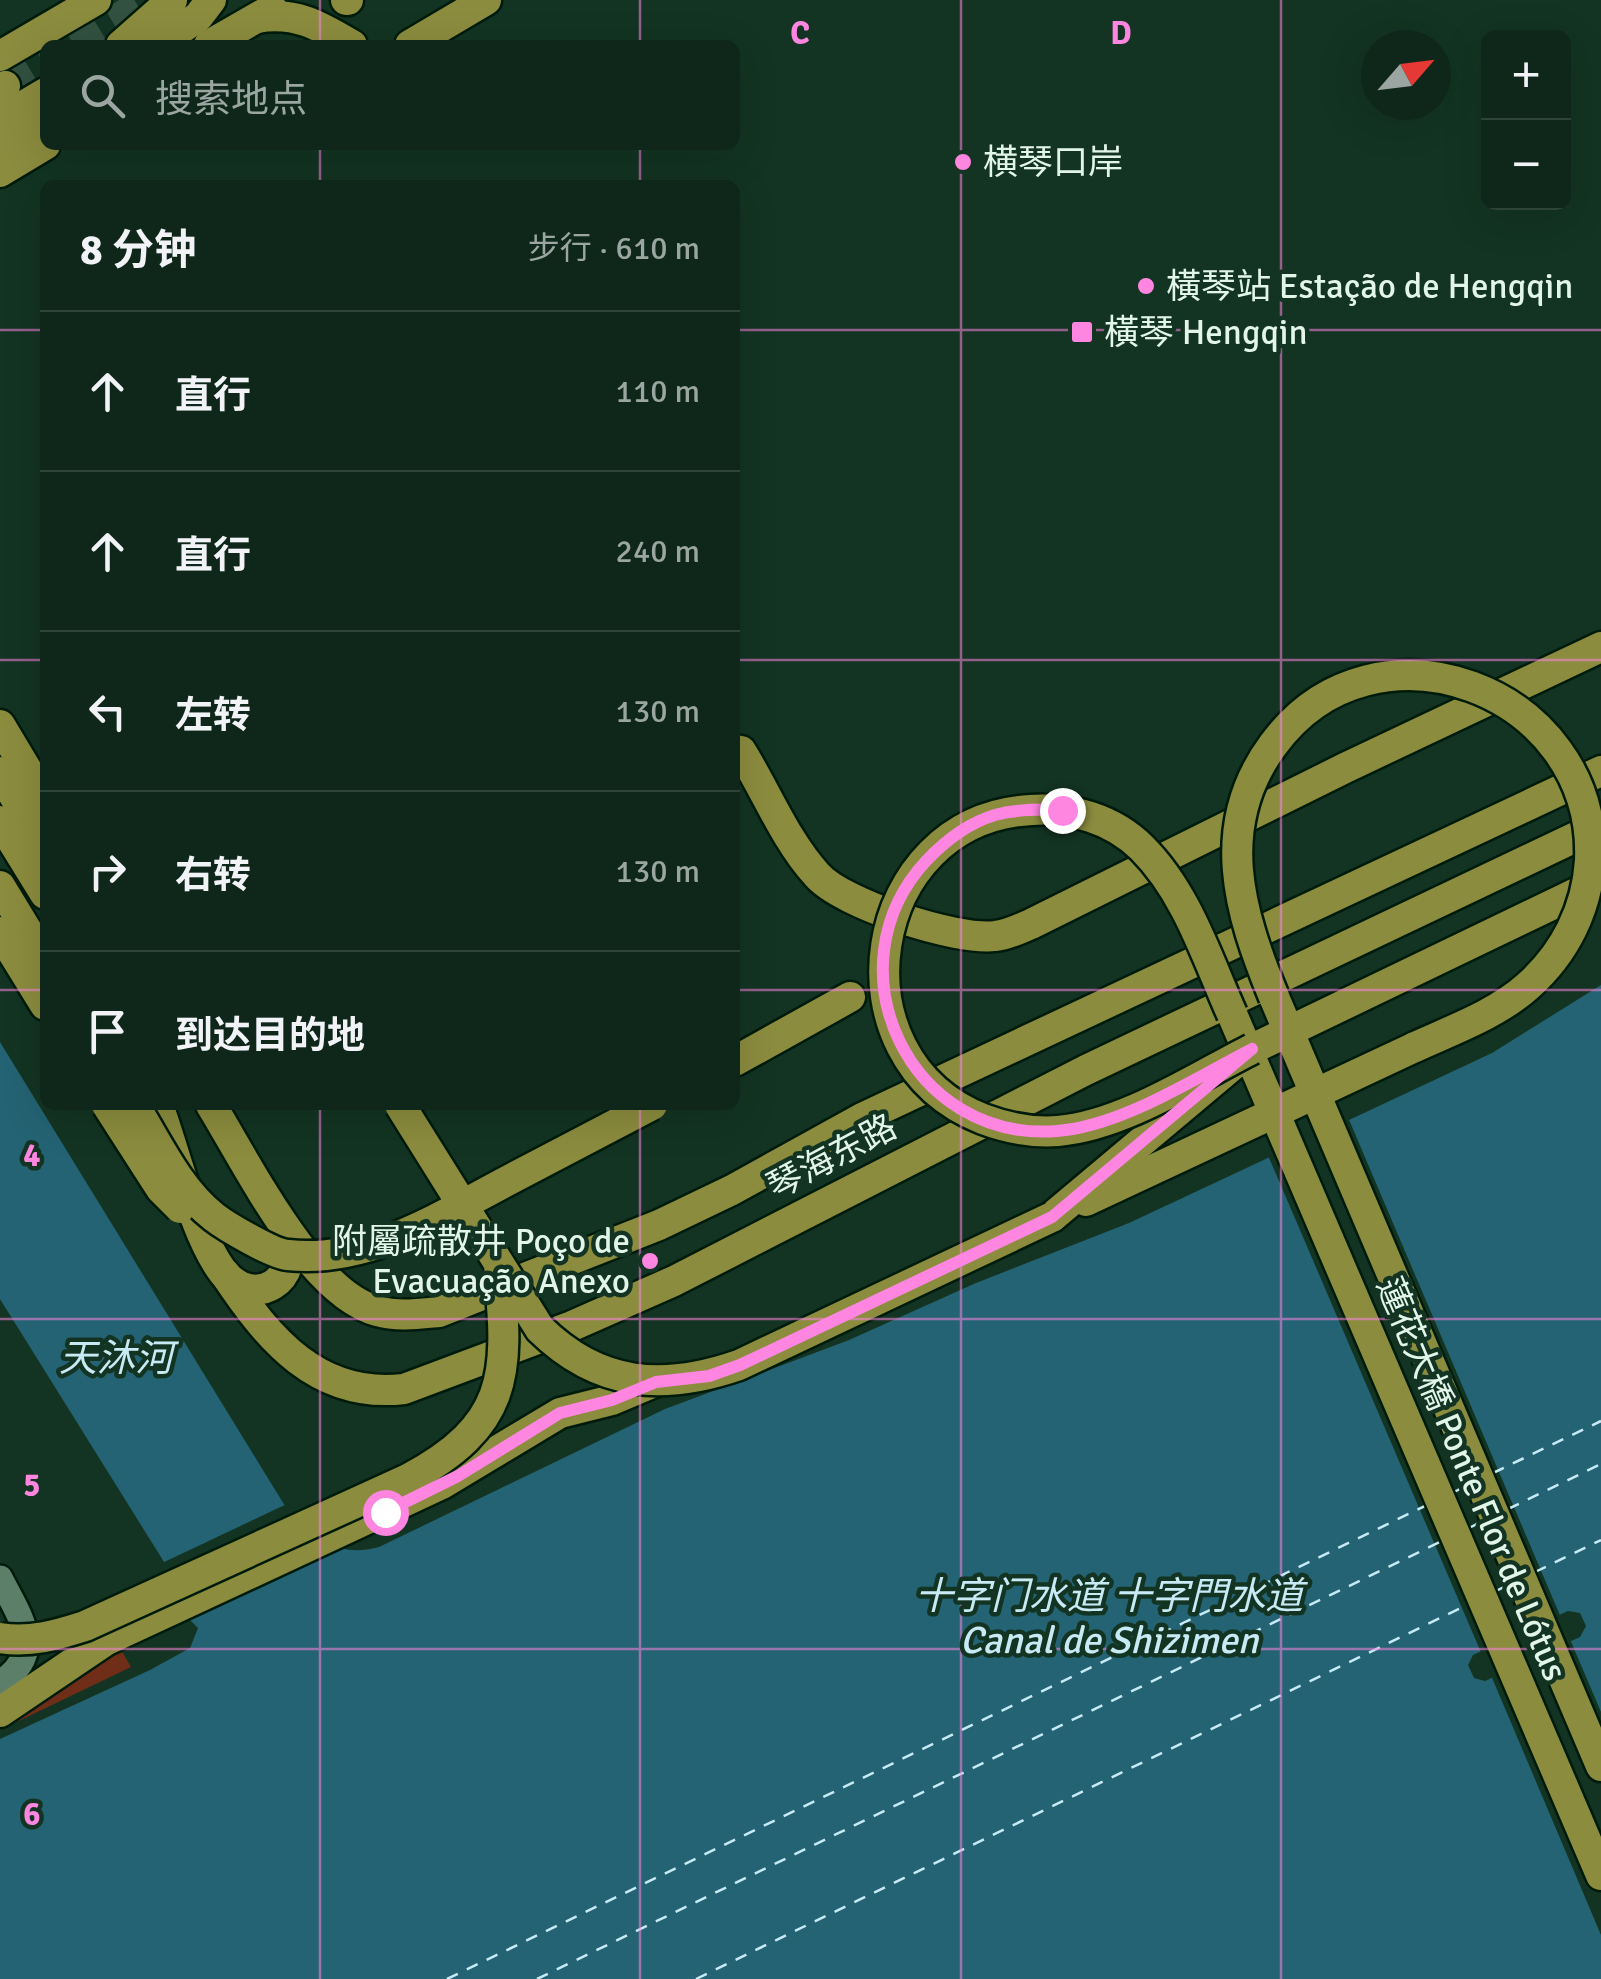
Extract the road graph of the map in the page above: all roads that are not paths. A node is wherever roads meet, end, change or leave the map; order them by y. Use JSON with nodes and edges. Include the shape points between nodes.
{"nodes":[{"id":1,"x":56,"y":0,"type":"edge"},
{"id":2,"x":96,"y":0,"type":"edge"},
{"id":3,"x":172,"y":0,"type":"edge"},
{"id":4,"x":212,"y":0,"type":"edge"},
{"id":5,"x":286,"y":0,"type":"edge"},
{"id":6,"x":486,"y":0,"type":"edge"},
{"id":7,"x":257,"y":18,"type":"junction"},
{"id":8,"x":0,"y":38,"type":"edge"},
{"id":9,"x":127,"y":40,"type":"edge"},
{"id":10,"x":164,"y":40,"type":"edge"},
{"id":11,"x":218,"y":40,"type":"edge"},
{"id":12,"x":344,"y":40,"type":"edge"},
{"id":13,"x":418,"y":40,"type":"edge"},
{"id":14,"x":0,"y":56,"type":"edge"},
{"id":15,"x":40,"y":96,"type":"edge"},
{"id":16,"x":0,"y":120,"type":"edge"},
{"id":17,"x":40,"y":121,"type":"edge"},
{"id":18,"x":0,"y":144,"type":"edge"},
{"id":19,"x":40,"y":148,"type":"edge"},
{"id":20,"x":0,"y":172,"type":"edge"},
{"id":21,"x":1601,"y":647,"type":"edge"},
{"id":22,"x":0,"y":725,"type":"edge"},
{"id":23,"x":740,"y":752,"type":"edge"},
{"id":24,"x":1601,"y":771,"type":"edge"},
{"id":25,"x":0,"y":772,"type":"edge"},
{"id":26,"x":40,"y":792,"type":"edge"},
{"id":27,"x":0,"y":821,"type":"edge"},
{"id":28,"x":1601,"y":825,"type":"edge"},
{"id":29,"x":40,"y":840,"type":"edge"},
{"id":30,"x":1601,"y":881,"type":"edge"},
{"id":31,"x":0,"y":886,"type":"edge"},
{"id":32,"x":40,"y":886,"type":"edge"},
{"id":33,"x":0,"y":932,"type":"edge"},
{"id":34,"x":40,"y":952,"type":"edge"},
{"id":35,"x":40,"y":997,"type":"edge"},
{"id":36,"x":850,"y":997,"type":"dead end"},
{"id":37,"x":1252,"y":1049,"type":"junction"},
{"id":38,"x":740,"y":1059,"type":"edge"},
{"id":39,"x":109,"y":1110,"type":"edge"},
{"id":40,"x":137,"y":1110,"type":"edge"},
{"id":41,"x":160,"y":1110,"type":"edge"},
{"id":42,"x":214,"y":1110,"type":"edge"},
{"id":43,"x":403,"y":1110,"type":"edge"},
{"id":44,"x":642,"y":1110,"type":"edge"},
{"id":45,"x":275,"y":1210,"type":"junction"},
{"id":46,"x":1052,"y":1217,"type":"junction"},
{"id":47,"x":283,"y":1256,"type":"junction"},
{"id":48,"x":499,"y":1265,"type":"junction"},
{"id":49,"x":225,"y":1274,"type":"junction"},
{"id":50,"x":656,"y":1382,"type":"junction"},
{"id":51,"x":1496,"y":1520,"type":"junction"},
{"id":52,"x":1457,"y":1538,"type":"junction"},
{"id":53,"x":0,"y":1578,"type":"edge"},
{"id":54,"x":0,"y":1638,"type":"edge"},
{"id":55,"x":0,"y":1683,"type":"edge"},
{"id":56,"x":0,"y":1712,"type":"edge"},
{"id":57,"x":1601,"y":1766,"type":"edge"},
{"id":58,"x":1601,"y":1875,"type":"edge"}],
"edges":[{"from":1,"to":8,"type":"main road"},
{"from":2,"to":14,"type":"main road"},
{"from":3,"to":9,"type":"main road"},
{"from":4,"to":10,"type":"main road"},
{"from":5,"to":7,"type":"main road"},
{"from":6,"to":13,"type":"main road"},
{"from":7,"to":11,"type":"main road"},
{"from":7,"to":12,"type":"main road","via":[[298,17]]},
{"from":15,"to":16,"type":"main road"},
{"from":17,"to":18,"type":"main road"},
{"from":19,"to":20,"type":"main road"},
{"from":21,"to":23,"type":"main road","bridge":true,"via":[[996,936],[886,913],[826,884]]},
{"from":22,"to":26,"type":"main road"},
{"from":24,"to":45,"type":"main road","name":"琴海东路","via":[[862,1118],[659,1225],[439,1312],[376,1311],[346,1297],[328,1283]]},
{"from":25,"to":29,"type":"main road"},
{"from":27,"to":32,"type":"main road"},
{"from":28,"to":49,"type":"main road","name":"琴海东路","via":[[1052,1087],[674,1281],[404,1389],[346,1386],[302,1364],[274,1340]]},
{"from":30,"to":37,"type":"main road","name":"蓮花大橋 Ponte Flor de Lótus","bridge":true},
{"from":31,"to":34,"type":"main road"},
{"from":33,"to":35,"type":"main road"},
{"from":36,"to":38,"type":"main road"},
{"from":37,"to":46,"type":"main road","name":"蓮花大橋 Ponte Flor de Lótus","bridge":true},
{"from":37,"to":52,"type":"main road","name":"蓮花大橋 Ponte Flor de Lótus","bridge":true,"via":[[1236,1058],[1134,1108],[1058,1131],[994,1123],[962,1111],[920,1077],[898,1041],[883,968],[893,913],[938,848],[993,816],[1062,810],[1112,826],[1140,846],[1194,927],[1248,1050],[1256,1068]]},
{"from":39,"to":47,"type":"main road","bridge":true,"via":[[161,1189],[200,1226]]},
{"from":40,"to":47,"type":"main road","bridge":true,"via":[[180,1180],[213,1216]]},
{"from":41,"to":49,"type":"main road","name":"琴海东路","via":[[193,1208]]},
{"from":42,"to":45,"type":"main road"},
{"from":43,"to":48,"type":"main road","name":"蓮花大橋 Ponte Flor de Lótus","bridge":true},
{"from":44,"to":47,"type":"main road","bridge":true,"via":[[421,1226],[340,1254]]},
{"from":45,"to":49,"type":"main road","via":[[289,1244],[282,1278],[260,1290]]},
{"from":46,"to":50,"type":"main road","name":"蓮花大橋 Ponte Flor de Lótus","bridge":true,"via":[[740,1365]]},
{"from":46,"to":51,"type":"main road","name":"蓮花大橋 Ponte Flor de Lótus","bridge":true,"via":[[1294,1104],[1311,1096],[1328,1088],[1380,1063],[1478,1017],[1527,987],[1573,930],[1581,908],[1588,819],[1554,745],[1511,704],[1482,689],[1417,675],[1345,688],[1298,717],[1264,756],[1237,838],[1239,894],[1260,964],[1312,1087],[1320,1105],[1328,1123]]},
{"from":48,"to":50,"type":"main road","name":"蓮花大橋 Ponte Flor de Lótus","bridge":true,"via":[[561,1350],[608,1374]]},
{"from":48,"to":54,"type":"main road","bridge":true,"via":[[505,1342],[498,1394],[453,1451],[408,1478],[85,1626],[42,1638]]},
{"from":50,"to":56,"type":"main road","via":[[560,1413],[442,1484],[105,1641]]},
{"from":51,"to":52,"type":"main road"},
{"from":51,"to":57,"type":"main road","name":"蓮花大橋 Ponte Flor de Lótus"},
{"from":52,"to":58,"type":"main road","name":"蓮花大橋 Ponte Flor de Lótus"},
{"from":53,"to":55,"type":"street","via":[[28,1642],[24,1660]]}]}
